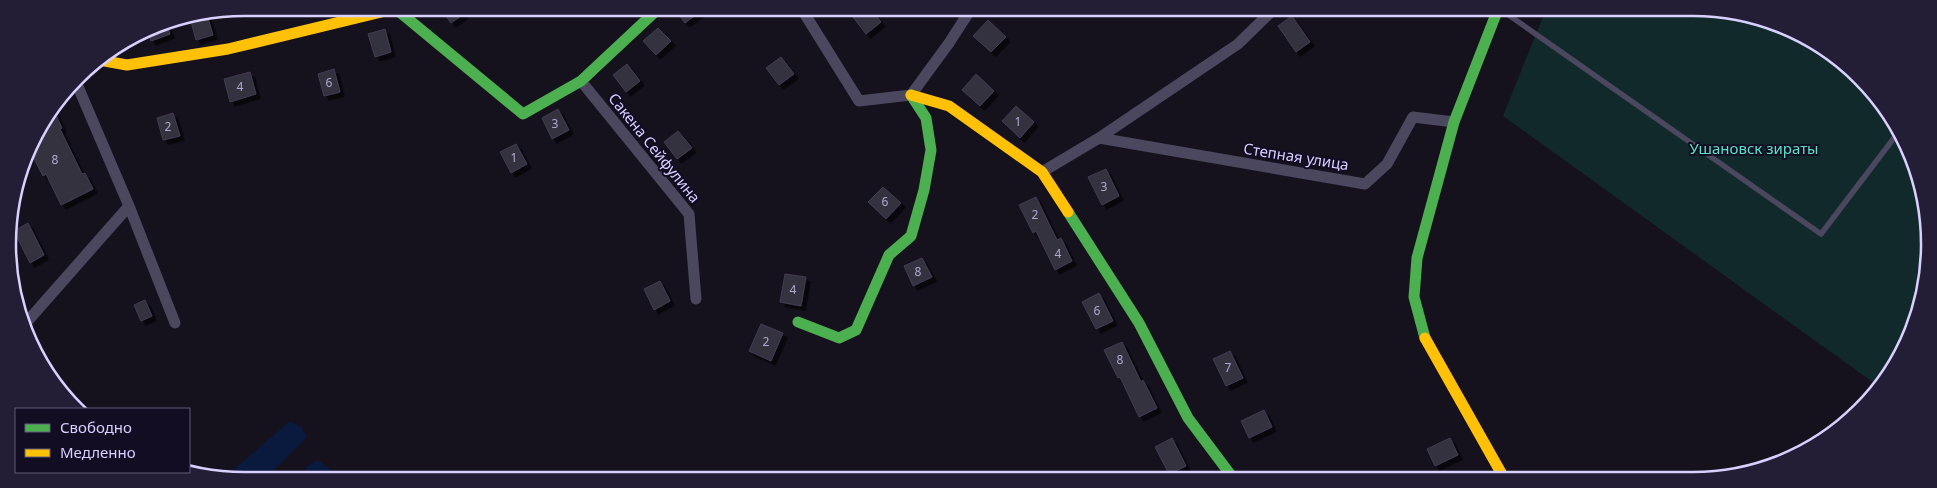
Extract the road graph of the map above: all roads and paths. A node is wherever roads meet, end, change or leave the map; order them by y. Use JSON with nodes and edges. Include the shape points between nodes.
{"nodes":[{"id":1,"x":364,"y":16,"type":"edge"},
{"id":2,"x":406,"y":16,"type":"edge"},
{"id":3,"x":649,"y":16,"type":"edge"},
{"id":4,"x":806,"y":16,"type":"edge"},
{"id":5,"x":966,"y":16,"type":"edge"},
{"id":6,"x":1267,"y":16,"type":"edge"},
{"id":7,"x":1496,"y":16,"type":"edge"},
{"id":8,"x":1509,"y":16,"type":"edge"},
{"id":9,"x":107,"y":61,"type":"edge"},
{"id":10,"x":581,"y":82,"type":"junction"},
{"id":11,"x":79,"y":88,"type":"edge"},
{"id":12,"x":911,"y":95,"type":"junction"},
{"id":13,"x":1454,"y":122,"type":"junction"},
{"id":14,"x":1099,"y":138,"type":"junction"},
{"id":15,"x":1894,"y":138,"type":"edge"},
{"id":16,"x":1042,"y":172,"type":"junction"},
{"id":17,"x":129,"y":206,"type":"junction"},
{"id":18,"x":696,"y":299,"type":"dead end"},
{"id":19,"x":29,"y":319,"type":"edge"},
{"id":20,"x":798,"y":322,"type":"dead end"},
{"id":21,"x":174,"y":323,"type":"dead end"},
{"id":22,"x":1228,"y":472,"type":"edge"},
{"id":23,"x":1501,"y":472,"type":"edge"}],
"edges":[{"from":1,"to":9,"type":"street","via":[[228,49],[127,65]]},
{"from":2,"to":10,"type":"street","via":[[523,114]]},
{"from":3,"to":10,"type":"street"},
{"from":4,"to":12,"type":"street","via":[[859,101]]},
{"from":5,"to":12,"type":"street"},
{"from":6,"to":14,"type":"street","via":[[1238,44]]},
{"from":7,"to":13,"type":"street"},
{"from":8,"to":15,"type":"lane","via":[[1821,234]]},
{"from":10,"to":18,"type":"street","name":"Сакена Сейфулина","via":[[689,214]]},
{"from":11,"to":17,"type":"street"},
{"from":12,"to":16,"type":"street","via":[[949,106]]},
{"from":12,"to":20,"type":"street","via":[[926,118],[931,150],[911,236],[889,255],[856,330],[839,338]]},
{"from":13,"to":14,"type":"street","name":"Степная улица","via":[[1413,118],[1387,164],[1366,184]]},
{"from":13,"to":23,"type":"street","via":[[1416,258],[1414,297],[1423,335]]},
{"from":14,"to":16,"type":"street"},
{"from":16,"to":22,"type":"street","via":[[1139,323],[1188,418]]},
{"from":17,"to":19,"type":"street"},
{"from":17,"to":21,"type":"street"}]}
